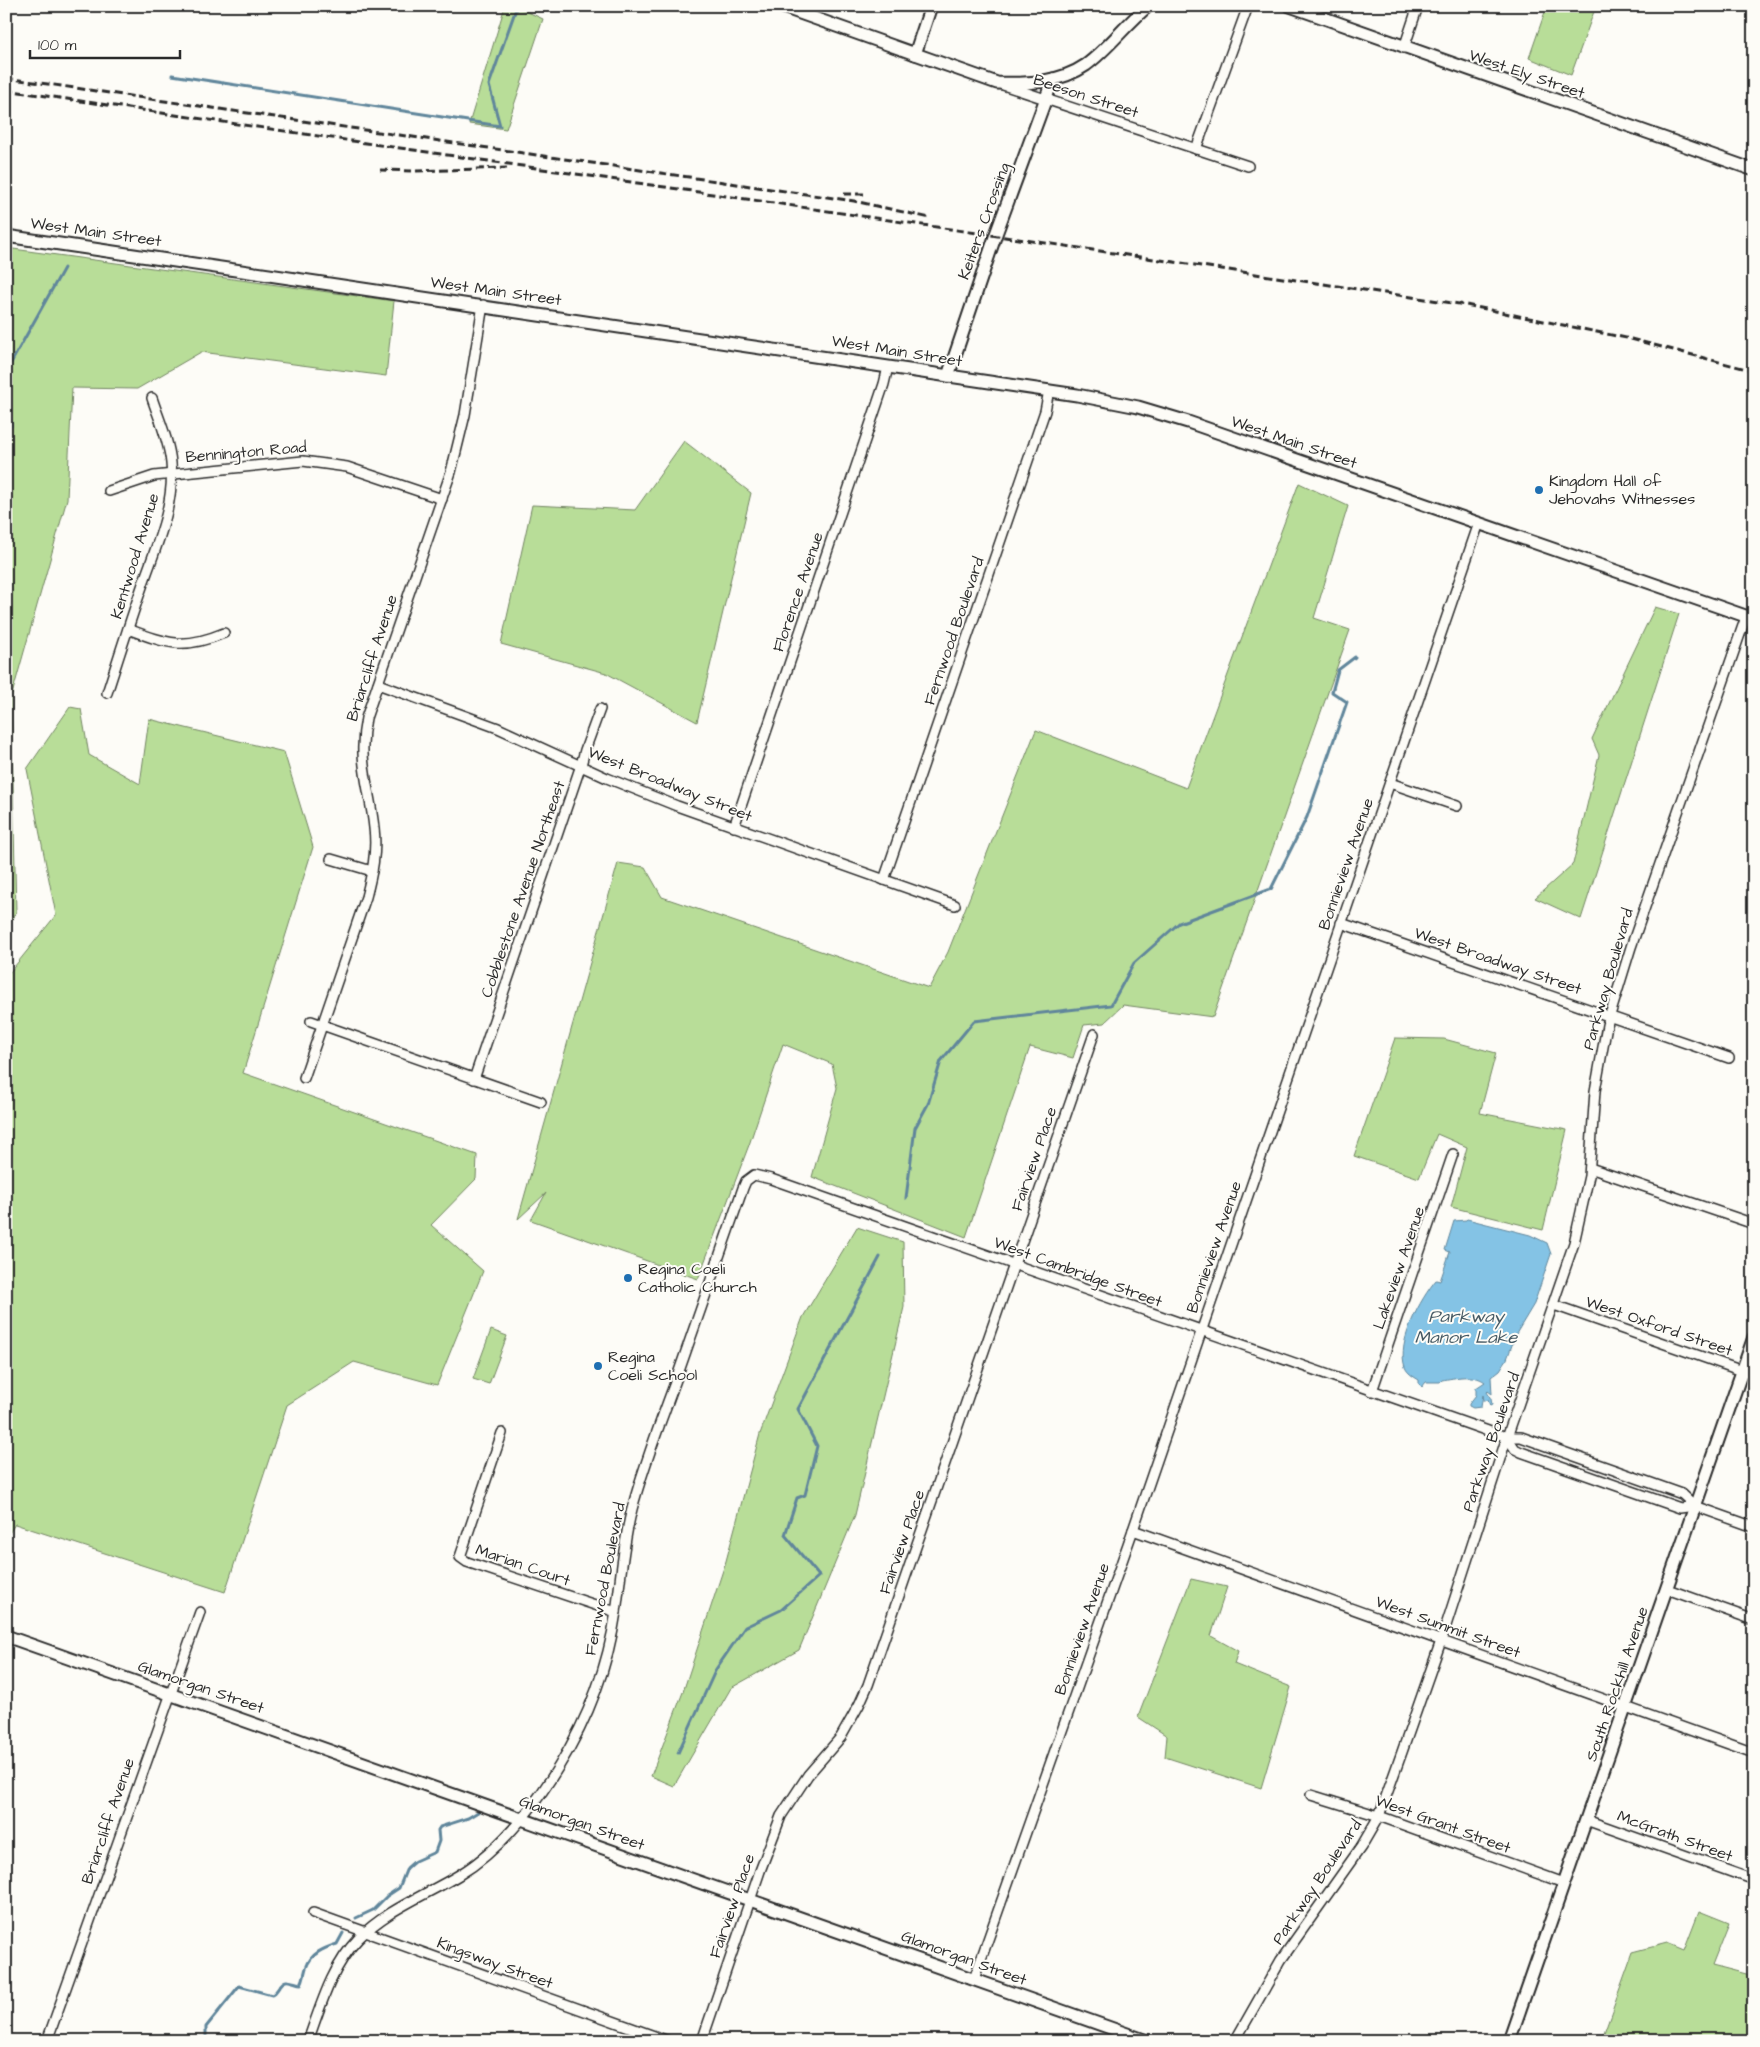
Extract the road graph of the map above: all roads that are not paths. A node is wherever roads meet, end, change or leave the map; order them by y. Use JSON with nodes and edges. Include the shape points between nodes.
{"nodes":[{"id":1,"x":780,"y":6,"type":"edge"},
{"id":2,"x":931,"y":6,"type":"edge"},
{"id":3,"x":1148,"y":6,"type":"edge"},
{"id":4,"x":1248,"y":6,"type":"edge"},
{"id":5,"x":1290,"y":6,"type":"edge"},
{"id":6,"x":1418,"y":6,"type":"edge"},
{"id":7,"x":1404,"y":48,"type":"junction"},
{"id":8,"x":915,"y":54,"type":"junction"},
{"id":9,"x":1053,"y":79,"type":"junction"},
{"id":10,"x":997,"y":83,"type":"junction"},
{"id":11,"x":1046,"y":99,"type":"junction"},
{"id":12,"x":1196,"y":149,"type":"junction"},
{"id":13,"x":1248,"y":166,"type":"dead end"},
{"id":14,"x":1754,"y":170,"type":"edge"},
{"id":15,"x":6,"y":236,"type":"edge"},
{"id":16,"x":484,"y":306,"type":"junction"},
{"id":17,"x":888,"y":367,"type":"junction"},
{"id":18,"x":948,"y":376,"type":"junction"},
{"id":19,"x":1048,"y":390,"type":"junction"},
{"id":20,"x":152,"y":398,"type":"dead end"},
{"id":21,"x":172,"y":473,"type":"junction"},
{"id":22,"x":109,"y":491,"type":"dead end"},
{"id":23,"x":442,"y":499,"type":"junction"},
{"id":24,"x":1479,"y":523,"type":"junction"},
{"id":25,"x":1750,"y":618,"type":"edge"},
{"id":26,"x":128,"y":629,"type":"junction"},
{"id":27,"x":224,"y":633,"type":"dead end"},
{"id":28,"x":378,"y":684,"type":"junction"},
{"id":29,"x":106,"y":693,"type":"dead end"},
{"id":30,"x":600,"y":709,"type":"dead end"},
{"id":31,"x":581,"y":765,"type":"junction"},
{"id":32,"x":1390,"y":783,"type":"junction"},
{"id":33,"x":1457,"y":806,"type":"dead end"},
{"id":34,"x":734,"y":826,"type":"junction"},
{"id":35,"x":331,"y":859,"type":"dead end"},
{"id":36,"x":372,"y":871,"type":"junction"},
{"id":37,"x":884,"y":880,"type":"junction"},
{"id":38,"x":955,"y":905,"type":"dead end"},
{"id":39,"x":1341,"y":923,"type":"junction"},
{"id":40,"x":1610,"y":1016,"type":"junction"},
{"id":41,"x":311,"y":1021,"type":"dead end"},
{"id":42,"x":322,"y":1024,"type":"junction"},
{"id":43,"x":1094,"y":1034,"type":"dead end"},
{"id":44,"x":1729,"y":1058,"type":"dead end"},
{"id":45,"x":304,"y":1078,"type":"dead end"},
{"id":46,"x":474,"y":1079,"type":"junction"},
{"id":47,"x":540,"y":1102,"type":"dead end"},
{"id":48,"x":1453,"y":1154,"type":"dead end"},
{"id":49,"x":1590,"y":1168,"type":"junction"},
{"id":50,"x":752,"y":1176,"type":"joint"},
{"id":51,"x":1754,"y":1224,"type":"edge"},
{"id":52,"x":1014,"y":1265,"type":"junction"},
{"id":53,"x":1554,"y":1304,"type":"junction"},
{"id":54,"x":1201,"y":1331,"type":"junction"},
{"id":55,"x":1754,"y":1337,"type":"edge"},
{"id":56,"x":1742,"y":1371,"type":"junction"},
{"id":57,"x":1754,"y":1375,"type":"edge"},
{"id":58,"x":1372,"y":1391,"type":"junction"},
{"id":59,"x":502,"y":1433,"type":"dead end"},
{"id":60,"x":1507,"y":1438,"type":"junction"},
{"id":61,"x":1695,"y":1506,"type":"junction"},
{"id":62,"x":1754,"y":1527,"type":"edge"},
{"id":63,"x":1133,"y":1530,"type":"junction"},
{"id":64,"x":1666,"y":1589,"type":"junction"},
{"id":65,"x":200,"y":1612,"type":"dead end"},
{"id":66,"x":616,"y":1612,"type":"junction"},
{"id":67,"x":1754,"y":1620,"type":"edge"},
{"id":68,"x":6,"y":1636,"type":"edge"},
{"id":69,"x":1441,"y":1641,"type":"junction"},
{"id":70,"x":169,"y":1694,"type":"junction"},
{"id":71,"x":1626,"y":1707,"type":"junction"},
{"id":72,"x":1754,"y":1753,"type":"edge"},
{"id":73,"x":1311,"y":1795,"type":"dead end"},
{"id":74,"x":1379,"y":1816,"type":"junction"},
{"id":75,"x":522,"y":1818,"type":"junction"},
{"id":76,"x":1586,"y":1820,"type":"junction"},
{"id":77,"x":1754,"y":1880,"type":"edge"},
{"id":78,"x":1564,"y":1883,"type":"junction"},
{"id":79,"x":750,"y":1900,"type":"junction"},
{"id":80,"x":313,"y":1912,"type":"dead end"},
{"id":81,"x":366,"y":1932,"type":"junction"},
{"id":82,"x":974,"y":1979,"type":"junction"},
{"id":83,"x":47,"y":2041,"type":"edge"},
{"id":84,"x":308,"y":2041,"type":"edge"},
{"id":85,"x":668,"y":2041,"type":"edge"},
{"id":86,"x":702,"y":2041,"type":"edge"},
{"id":87,"x":1147,"y":2041,"type":"edge"},
{"id":88,"x":1235,"y":2041,"type":"edge"},
{"id":89,"x":1509,"y":2041,"type":"edge"}],
"edges":[{"from":1,"to":8,"type":"street","name":"Beeson Street"},
{"from":2,"to":8,"type":"street"},
{"from":3,"to":9,"type":"street","via":[[1086,64]]},
{"from":4,"to":12,"type":"street"},
{"from":5,"to":7,"type":"street","name":"West Ely Street"},
{"from":6,"to":7,"type":"street"},
{"from":7,"to":14,"type":"street","name":"West Ely Street"},
{"from":8,"to":10,"type":"street","name":"Beeson Street"},
{"from":9,"to":10,"type":"street"},
{"from":9,"to":11,"type":"street","name":"Keiters Crossing"},
{"from":10,"to":11,"type":"street","name":"Beeson Street"},
{"from":11,"to":12,"type":"street","name":"Beeson Street"},
{"from":11,"to":18,"type":"street","name":"Keiters Crossing"},
{"from":12,"to":13,"type":"street","name":"Beeson Street"},
{"from":15,"to":16,"type":"street","name":"West Main Street"},
{"from":16,"to":17,"type":"street","name":"West Main Street"},
{"from":16,"to":23,"type":"street","name":"Briarcliff Avenue","via":[[465,415]]},
{"from":17,"to":18,"type":"street","name":"West Main Street"},
{"from":17,"to":34,"type":"street","name":"Florence Avenue"},
{"from":18,"to":19,"type":"street","name":"West Main Street"},
{"from":19,"to":24,"type":"street","name":"West Main Street","via":[[1157,412]]},
{"from":19,"to":37,"type":"street","name":"Fernwood Boulevard","via":[[1045,411]]},
{"from":20,"to":21,"type":"street","name":"Kentwood Avenue","via":[[168,448]]},
{"from":21,"to":22,"type":"street","name":"Bennington Road"},
{"from":21,"to":23,"type":"street","name":"Bennington Road","via":[[272,462],[315,461],[369,473]]},
{"from":21,"to":26,"type":"street","name":"Kentwood Avenue","via":[[168,508]]},
{"from":23,"to":28,"type":"street","name":"Briarcliff Avenue"},
{"from":24,"to":25,"type":"street","name":"West Main Street"},
{"from":24,"to":32,"type":"street","name":"Bonnieview Avenue"},
{"from":25,"to":40,"type":"street","name":"Parkway Boulevard","via":[[1631,947]]},
{"from":26,"to":27,"type":"street","via":[[180,644],[208,640]]},
{"from":26,"to":29,"type":"street","name":"Kentwood Avenue"},
{"from":28,"to":31,"type":"street","name":"West Broadway Street","via":[[498,728]]},
{"from":28,"to":36,"type":"street","name":"Briarcliff Avenue","via":[[366,718],[362,748],[374,829]]},
{"from":30,"to":31,"type":"street","name":"Cobblestone Avenue Northeast"},
{"from":31,"to":34,"type":"street","name":"West Broadway Street","via":[[643,793]]},
{"from":31,"to":46,"type":"street","name":"Cobblestone Avenue Northeast"},
{"from":32,"to":33,"type":"street"},
{"from":32,"to":39,"type":"street","name":"Bonnieview Avenue"},
{"from":34,"to":37,"type":"street","name":"West Broadway Street"},
{"from":35,"to":36,"type":"street"},
{"from":36,"to":42,"type":"street","name":"Briarcliff Avenue"},
{"from":37,"to":38,"type":"street","name":"West Broadway Street"},
{"from":39,"to":40,"type":"street","name":"West Broadway Street"},
{"from":39,"to":54,"type":"street","name":"Bonnieview Avenue"},
{"from":40,"to":44,"type":"street","name":"West Broadway Street"},
{"from":40,"to":49,"type":"street","name":"Parkway Boulevard","via":[[1598,1070]]},
{"from":41,"to":42,"type":"street"},
{"from":42,"to":45,"type":"street","name":"Briarcliff Avenue"},
{"from":42,"to":46,"type":"street"},
{"from":43,"to":52,"type":"street","name":"Fairview Place"},
{"from":46,"to":47,"type":"street"},
{"from":48,"to":58,"type":"street","name":"Lakeview Avenue"},
{"from":49,"to":51,"type":"street"},
{"from":49,"to":53,"type":"street","name":"Parkway Boulevard","via":[[1582,1214]]},
{"from":50,"to":52,"type":"street","name":"West Cambridge Street","via":[[760,1174]]},
{"from":50,"to":66,"type":"street","name":"Fernwood Boulevard","via":[[743,1188],[640,1482],[625,1539]]},
{"from":52,"to":54,"type":"street","name":"West Cambridge Street"},
{"from":52,"to":79,"type":"street","name":"Fairview Place","via":[[868,1685],[841,1737],[808,1775],[781,1816]]},
{"from":53,"to":56,"type":"street","name":"West Oxford Street"},
{"from":53,"to":60,"type":"street","name":"Parkway Boulevard"},
{"from":54,"to":58,"type":"street","name":"West Cambridge Street"},
{"from":54,"to":63,"type":"street","name":"Bonnieview Avenue"},
{"from":55,"to":56,"type":"street","name":"South Rockhill Avenue"},
{"from":56,"to":57,"type":"street","name":"West Oxford Street"},
{"from":56,"to":61,"type":"street","name":"South Rockhill Avenue"},
{"from":58,"to":60,"type":"street","name":"West Cambridge Street"},
{"from":59,"to":66,"type":"street","name":"Marian Court","via":[[460,1557],[466,1562]]},
{"from":60,"to":61,"type":"street","name":"West Cambridge Street","via":[[1521,1436],[1682,1494]]},
{"from":60,"to":61,"type":"street","name":"West Cambridge Street","via":[[1521,1452],[1680,1508]]},
{"from":60,"to":69,"type":"street","name":"Parkway Boulevard"},
{"from":61,"to":62,"type":"street","name":"West Cambridge Street"},
{"from":61,"to":64,"type":"street","name":"South Rockhill Avenue"},
{"from":63,"to":69,"type":"street","name":"West Summit Street"},
{"from":63,"to":82,"type":"street","name":"Bonnieview Avenue"},
{"from":64,"to":67,"type":"street"},
{"from":64,"to":71,"type":"street","name":"South Rockhill Avenue"},
{"from":65,"to":70,"type":"street","name":"Briarcliff Avenue"},
{"from":66,"to":75,"type":"street","name":"Fernwood Boulevard","via":[[607,1655],[583,1722],[560,1765]]},
{"from":68,"to":70,"type":"street","name":"Glamorgan Street"},
{"from":69,"to":71,"type":"street","name":"West Summit Street"},
{"from":69,"to":74,"type":"street","name":"Parkway Boulevard"},
{"from":70,"to":75,"type":"street","name":"Glamorgan Street"},
{"from":70,"to":83,"type":"street","name":"Briarcliff Avenue"},
{"from":71,"to":72,"type":"street","name":"West Summit Street"},
{"from":71,"to":76,"type":"street","name":"South Rockhill Avenue"},
{"from":73,"to":74,"type":"street","name":"West Grant Street"},
{"from":74,"to":78,"type":"street","name":"West Grant Street"},
{"from":74,"to":88,"type":"street","name":"Parkway Boulevard","via":[[1346,1872],[1281,1960]]},
{"from":75,"to":79,"type":"street","name":"Glamorgan Street"},
{"from":75,"to":81,"type":"street","name":"Fernwood Boulevard","via":[[479,1861]]},
{"from":76,"to":77,"type":"street","name":"McGrath Street"},
{"from":76,"to":78,"type":"street","name":"South Rockhill Avenue"},
{"from":78,"to":89,"type":"street","name":"South Rockhill Avenue"},
{"from":79,"to":82,"type":"street","name":"Glamorgan Street"},
{"from":79,"to":86,"type":"street","name":"Fairview Place"},
{"from":80,"to":81,"type":"street","name":"Kingsway Street"},
{"from":81,"to":84,"type":"street","name":"Fernwood Boulevard","via":[[337,1968]]},
{"from":81,"to":85,"type":"street","name":"Kingsway Street"},
{"from":82,"to":87,"type":"street","name":"Glamorgan Street"}]}
